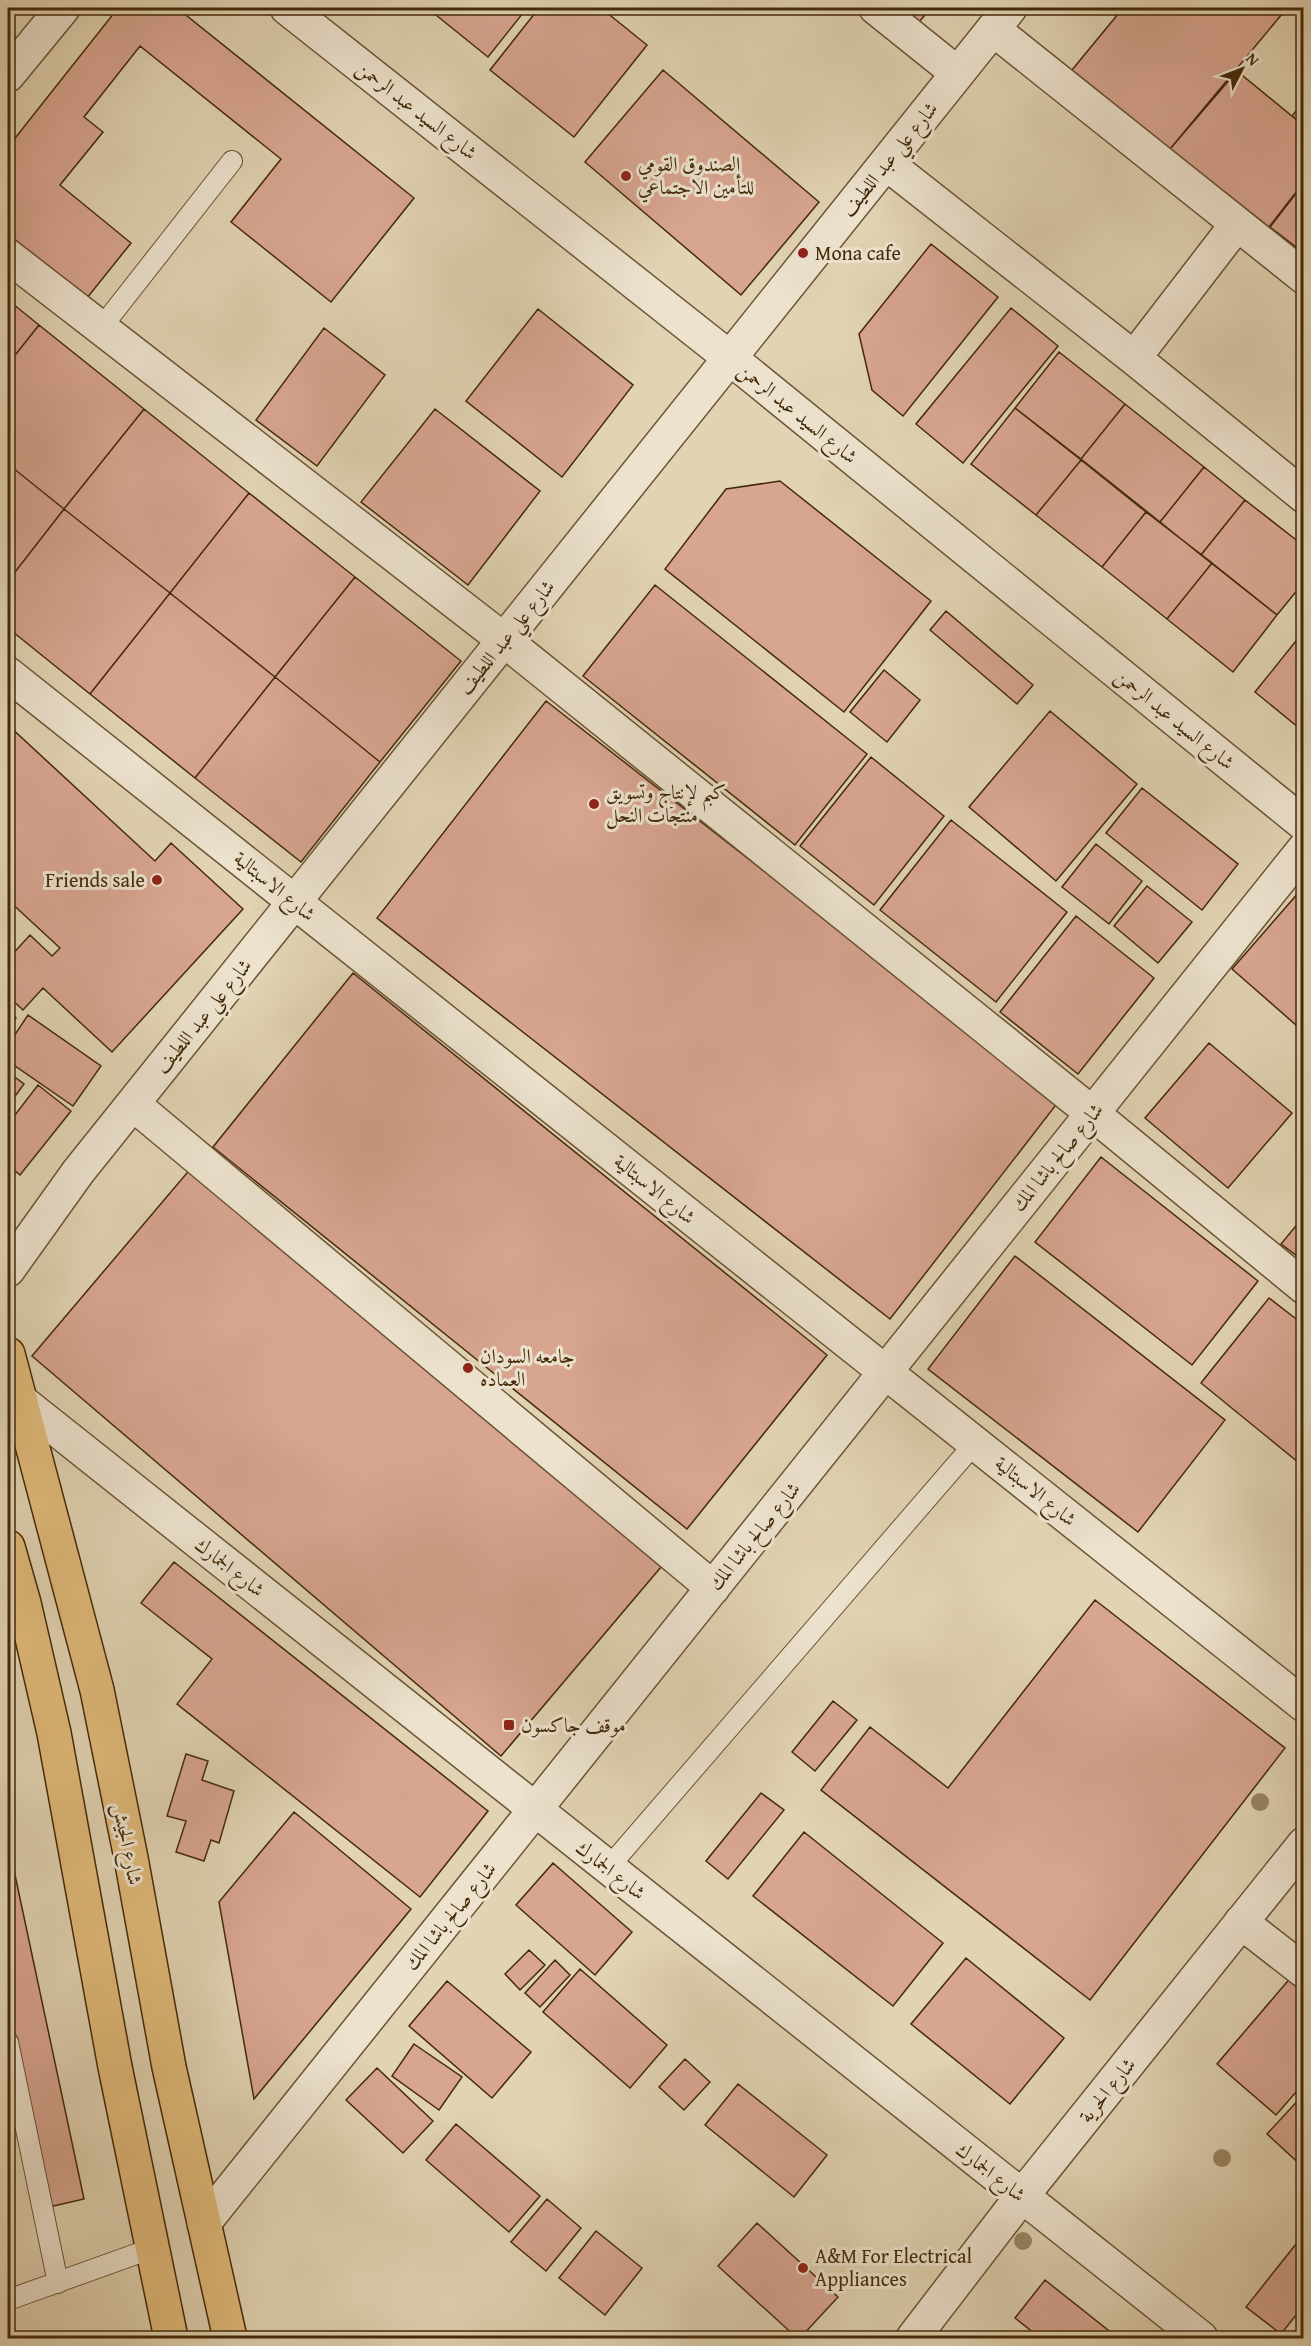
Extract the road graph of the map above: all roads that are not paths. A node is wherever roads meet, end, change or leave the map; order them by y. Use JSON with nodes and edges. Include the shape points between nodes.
{"nodes":[{"id":1,"x":63,"y":8,"type":"edge"},
{"id":2,"x":287,"y":8,"type":"edge"},
{"id":3,"x":876,"y":8,"type":"edge"},
{"id":4,"x":1001,"y":18,"type":"edge"},
{"id":5,"x":957,"y":73,"type":"junction"},
{"id":6,"x":8,"y":75,"type":"edge"},
{"id":7,"x":232,"y":161,"type":"dead end"},
{"id":8,"x":886,"y":163,"type":"junction"},
{"id":9,"x":1237,"y":224,"type":"junction"},
{"id":10,"x":8,"y":255,"type":"edge"},
{"id":11,"x":1304,"y":278,"type":"edge"},
{"id":12,"x":101,"y":328,"type":"junction"},
{"id":13,"x":729,"y":358,"type":"junction"},
{"id":14,"x":1134,"y":358,"type":"junction"},
{"id":15,"x":1304,"y":496,"type":"edge"},
{"id":16,"x":504,"y":640,"type":"junction"},
{"id":17,"x":8,"y":674,"type":"edge"},
{"id":18,"x":1304,"y":824,"type":"edge"},
{"id":19,"x":1304,"y":849,"type":"edge"},
{"id":20,"x":294,"y":902,"type":"junction"},
{"id":21,"x":133,"y":1104,"type":"junction"},
{"id":22,"x":1092,"y":1113,"type":"junction"},
{"id":23,"x":8,"y":1270,"type":"edge"},
{"id":24,"x":1304,"y":1287,"type":"edge"},
{"id":25,"x":8,"y":1354,"type":"edge"},
{"id":26,"x":885,"y":1372,"type":"junction"},
{"id":27,"x":21,"y":1401,"type":"junction"},
{"id":28,"x":975,"y":1443,"type":"junction"},
{"id":29,"x":8,"y":1547,"type":"edge"},
{"id":30,"x":712,"y":1588,"type":"junction"},
{"id":31,"x":1304,"y":1705,"type":"edge"},
{"id":32,"x":535,"y":1809,"type":"junction"},
{"id":33,"x":1304,"y":1844,"type":"edge"},
{"id":34,"x":608,"y":1868,"type":"junction"},
{"id":35,"x":1241,"y":1922,"type":"junction"},
{"id":36,"x":1304,"y":1971,"type":"edge"},
{"id":37,"x":8,"y":2042,"type":"edge"},
{"id":38,"x":1022,"y":2196,"type":"junction"},
{"id":39,"x":204,"y":2223,"type":"junction"},
{"id":40,"x":153,"y":2248,"type":"junction"},
{"id":41,"x":58,"y":2283,"type":"junction"},
{"id":42,"x":10,"y":2296,"type":"edge"},
{"id":43,"x":170,"y":2338,"type":"edge"},
{"id":44,"x":230,"y":2338,"type":"edge"},
{"id":45,"x":913,"y":2338,"type":"edge"},
{"id":46,"x":1201,"y":2338,"type":"edge"}],
"edges":[{"from":1,"to":6,"type":"street"},
{"from":2,"to":13,"type":"street","name":"شارع السيد عبد الرحمن"},
{"from":3,"to":5,"type":"street"},
{"from":4,"to":5,"type":"street","name":"شارع علي عبد اللطيف"},
{"from":4,"to":9,"type":"street"},
{"from":5,"to":8,"type":"street","name":"شارع علي عبد اللطيف"},
{"from":7,"to":12,"type":"lane"},
{"from":8,"to":13,"type":"street","name":"شارع علي عبد اللطيف"},
{"from":8,"to":14,"type":"street"},
{"from":9,"to":11,"type":"street"},
{"from":9,"to":14,"type":"street"},
{"from":10,"to":12,"type":"street"},
{"from":12,"to":16,"type":"street"},
{"from":13,"to":16,"type":"street","name":"شارع علي عبد اللطيف"},
{"from":13,"to":18,"type":"street","name":"شارع السيد عبد الرحمن"},
{"from":14,"to":15,"type":"street"},
{"from":16,"to":20,"type":"street","name":"شارع علي عبد اللطيف"},
{"from":16,"to":22,"type":"street"},
{"from":17,"to":20,"type":"street","name":"شارع الاسبتالية"},
{"from":19,"to":22,"type":"street","name":"شارع صالح باشا المك"},
{"from":20,"to":21,"type":"street","name":"شارع علي عبد اللطيف"},
{"from":20,"to":26,"type":"street","name":"شارع الاسبتالية"},
{"from":21,"to":23,"type":"street","name":"شارع علي عبد اللطيف","via":[[78,1172]]},
{"from":21,"to":30,"type":"street"},
{"from":22,"to":24,"type":"street"},
{"from":22,"to":26,"type":"street","name":"شارع صالح باشا المك"},
{"from":25,"to":27,"type":"highway","name":"شارع الجيش"},
{"from":26,"to":28,"type":"street","name":"شارع الاسبتالية"},
{"from":26,"to":30,"type":"street","name":"شارع صالح باشا المك"},
{"from":27,"to":32,"type":"street","name":"شارع الجمارك"},
{"from":27,"to":39,"type":"highway","name":"شارع الجيش","via":[[97,1690],[169,2067]]},
{"from":28,"to":31,"type":"street","name":"شارع الاسبتالية"},
{"from":28,"to":34,"type":"lane"},
{"from":29,"to":40,"type":"highway","via":[[54,1733],[115,2067]]},
{"from":30,"to":32,"type":"street","name":"شارع صالح باشا المك"},
{"from":32,"to":34,"type":"street","name":"شارع الجمارك"},
{"from":32,"to":39,"type":"street","name":"شارع صالح باشا المك"},
{"from":33,"to":35,"type":"street","name":"شارع الحرية"},
{"from":34,"to":38,"type":"street","name":"شارع الجمارك"},
{"from":35,"to":36,"type":"street"},
{"from":35,"to":38,"type":"street","name":"شارع الحرية"},
{"from":37,"to":41,"type":"lane"},
{"from":38,"to":45,"type":"street","name":"شارع الحرية"},
{"from":38,"to":46,"type":"street","name":"شارع الجمارك"},
{"from":39,"to":44,"type":"highway","name":"شارع الجيش"},
{"from":40,"to":41,"type":"lane"},
{"from":40,"to":43,"type":"highway"},
{"from":41,"to":42,"type":"lane"}]}
